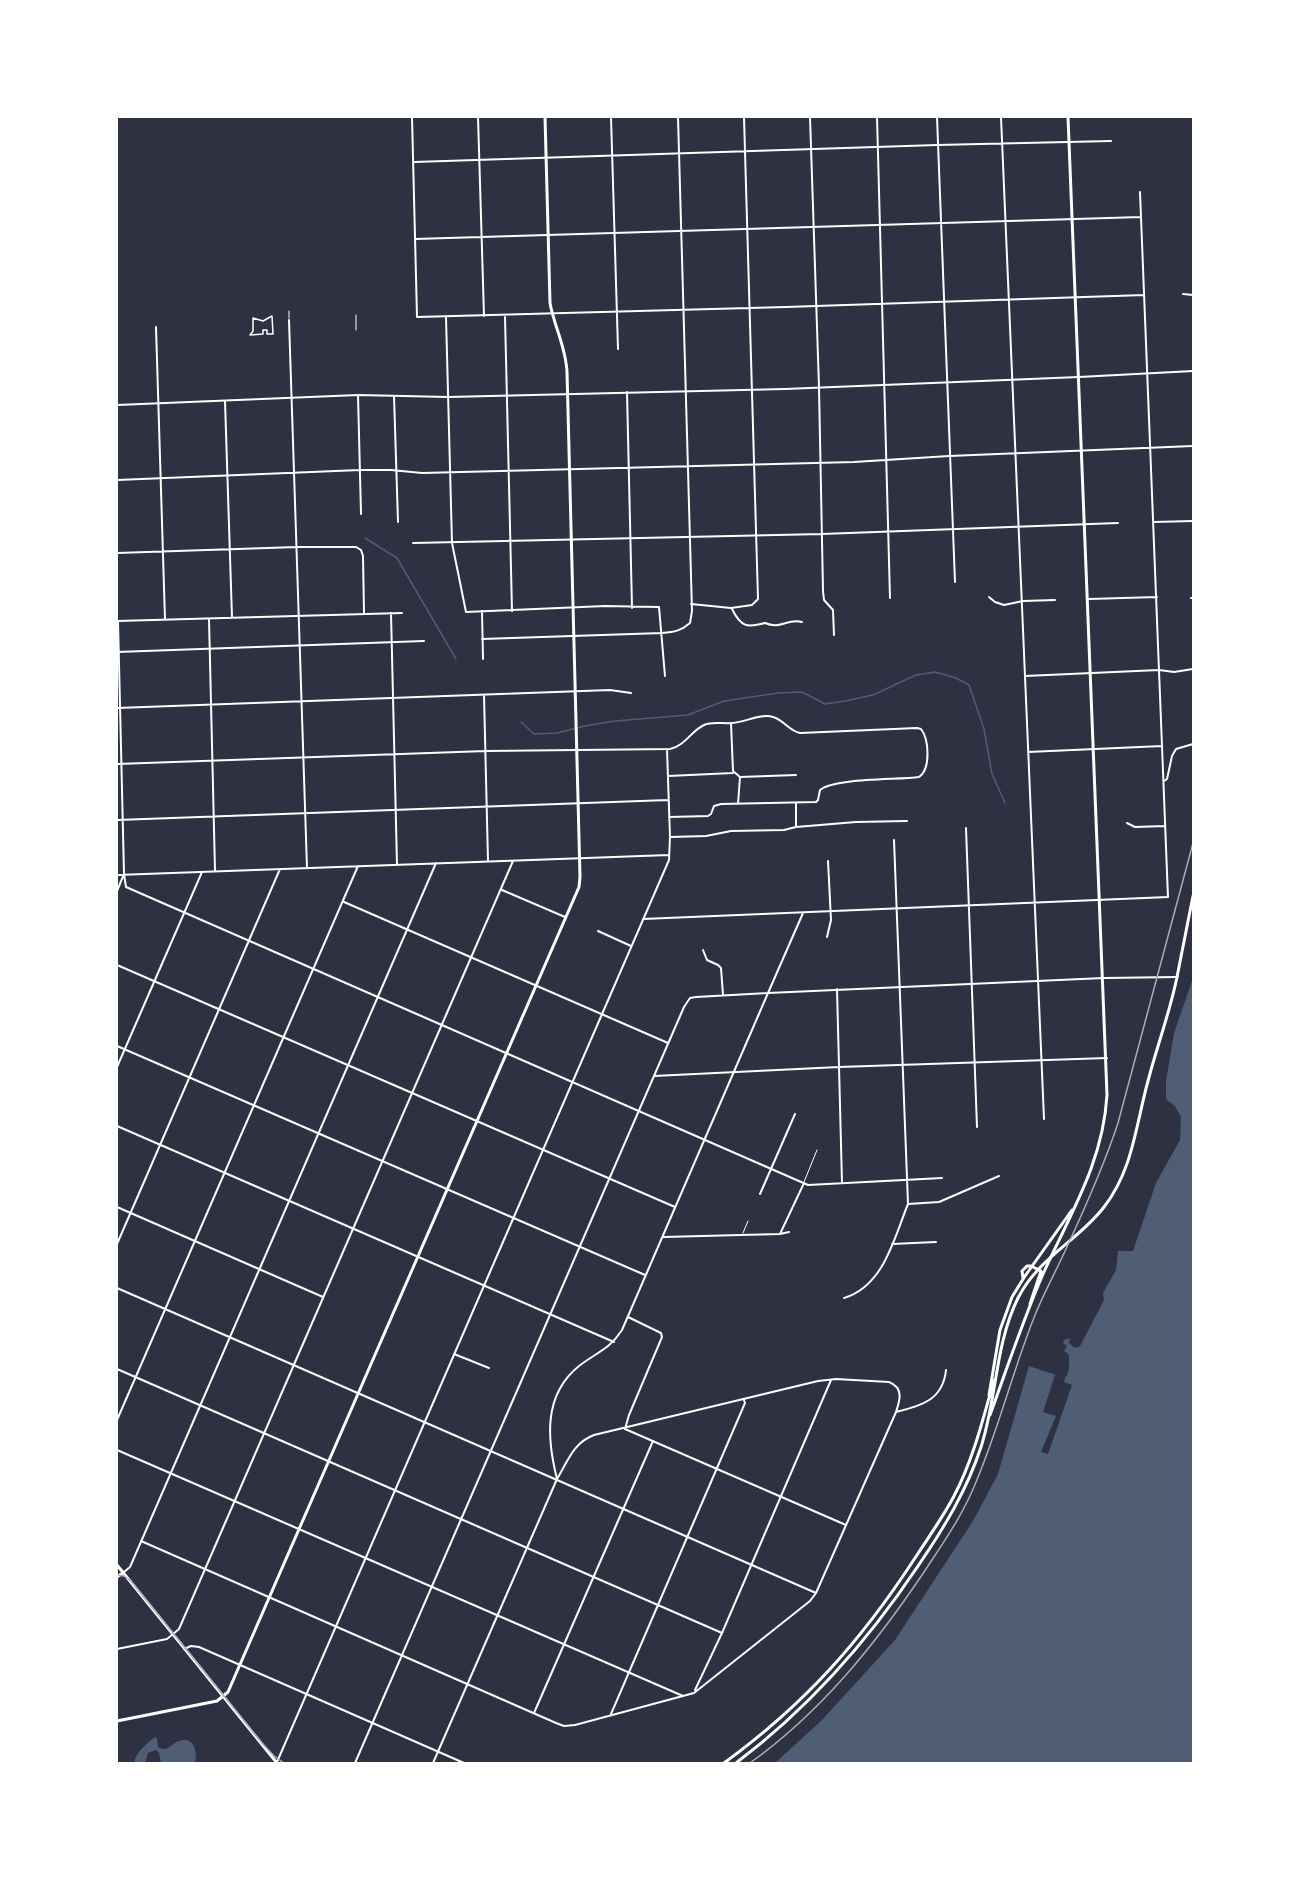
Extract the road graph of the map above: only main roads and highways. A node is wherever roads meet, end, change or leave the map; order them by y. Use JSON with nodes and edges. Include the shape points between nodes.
{"nodes":[{"id":1,"x":545,"y":117,"type":"edge"},
{"id":2,"x":1068,"y":117,"type":"edge"},
{"id":3,"x":1193,"y":896,"type":"edge"},
{"id":4,"x":1075,"y":1206,"type":"junction"},
{"id":5,"x":1032,"y":1266,"type":"junction"},
{"id":6,"x":1029,"y":1308,"type":"junction"},
{"id":7,"x":999,"y":1361,"type":"junction"},
{"id":8,"x":987,"y":1404,"type":"junction"},
{"id":9,"x":988,"y":1423,"type":"junction"},
{"id":10,"x":117,"y":1564,"type":"edge"},
{"id":11,"x":124,"y":1572,"type":"junction"},
{"id":12,"x":117,"y":1577,"type":"edge"},
{"id":13,"x":223,"y":1696,"type":"junction"},
{"id":14,"x":117,"y":1721,"type":"edge"},
{"id":15,"x":277,"y":1763,"type":"edge"},
{"id":16,"x":724,"y":1763,"type":"edge"},
{"id":17,"x":736,"y":1763,"type":"edge"}],
"edges":[{"from":1,"to":13,"type":"main road","via":[[550,303],[566,362],[579,887],[240,1665]]},
{"from":2,"to":4,"type":"main road","via":[[1107,1058],[1102,1133]]},
{"from":3,"to":7,"type":"main road","via":[[1177,977],[1121,1181],[1104,1208],[1029,1280],[1011,1315]]},
{"from":4,"to":5,"type":"main road"},
{"from":4,"to":6,"type":"main road"},
{"from":5,"to":6,"type":"main road","via":[[1041,1273]]},
{"from":5,"to":8,"type":"main road","via":[[1023,1268],[1023,1279],[1003,1320]]},
{"from":6,"to":9,"type":"main road"},
{"from":7,"to":8,"type":"main road"},
{"from":7,"to":9,"type":"main road"},
{"from":8,"to":16,"type":"main road","via":[[953,1497],[866,1629],[793,1708]]},
{"from":9,"to":17,"type":"main road","via":[[973,1470],[951,1516],[870,1634],[798,1712]]},
{"from":10,"to":11,"type":"main road"},
{"from":11,"to":12,"type":"main road"},
{"from":11,"to":13,"type":"main road"},
{"from":13,"to":14,"type":"main road","via":[[217,1701]]},
{"from":13,"to":15,"type":"main road"}]}
